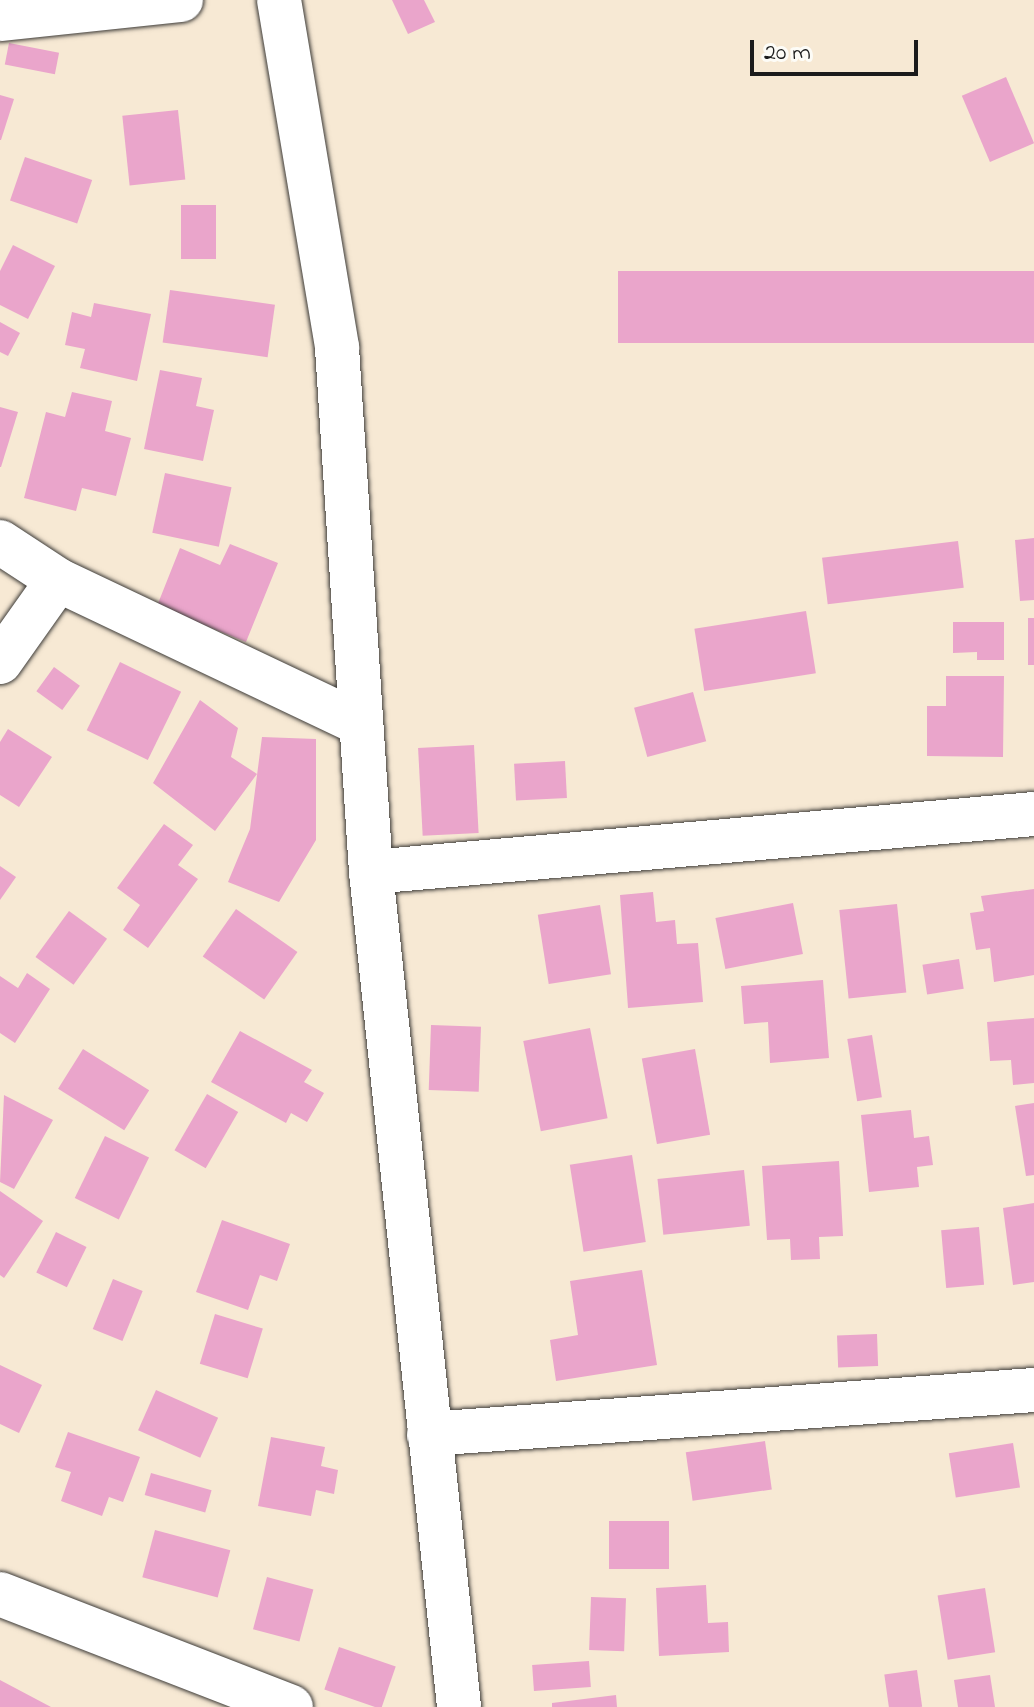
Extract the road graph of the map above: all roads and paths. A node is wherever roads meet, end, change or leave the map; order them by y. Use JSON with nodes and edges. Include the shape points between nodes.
{"nodes":[{"id":1,"x":181,"y":0,"type":"edge"},
{"id":2,"x":279,"y":0,"type":"edge"},
{"id":3,"x":119,"y":3,"type":"edge"},
{"id":4,"x":0,"y":19,"type":"edge"},
{"id":5,"x":0,"y":542,"type":"edge"},
{"id":6,"x":58,"y":580,"type":"junction"},
{"id":7,"x":0,"y":662,"type":"edge"},
{"id":8,"x":359,"y":723,"type":"junction"},
{"id":9,"x":1034,"y":814,"type":"edge"},
{"id":10,"x":371,"y":872,"type":"junction"},
{"id":11,"x":1034,"y":1390,"type":"edge"},
{"id":12,"x":429,"y":1434,"type":"junction"},
{"id":13,"x":2,"y":1601,"type":"edge"},
{"id":14,"x":291,"y":1707,"type":"edge"},
{"id":15,"x":459,"y":1707,"type":"edge"}],
"edges":[{"from":1,"to":3,"type":"street"},
{"from":2,"to":8,"type":"street","via":[[337,348]]},
{"from":3,"to":4,"type":"street"},
{"from":5,"to":6,"type":"street"},
{"from":6,"to":7,"type":"street"},
{"from":6,"to":8,"type":"street"},
{"from":8,"to":10,"type":"street"},
{"from":9,"to":10,"type":"street"},
{"from":10,"to":12,"type":"street"},
{"from":11,"to":12,"type":"street"},
{"from":12,"to":15,"type":"street"},
{"from":13,"to":14,"type":"street"}]}
